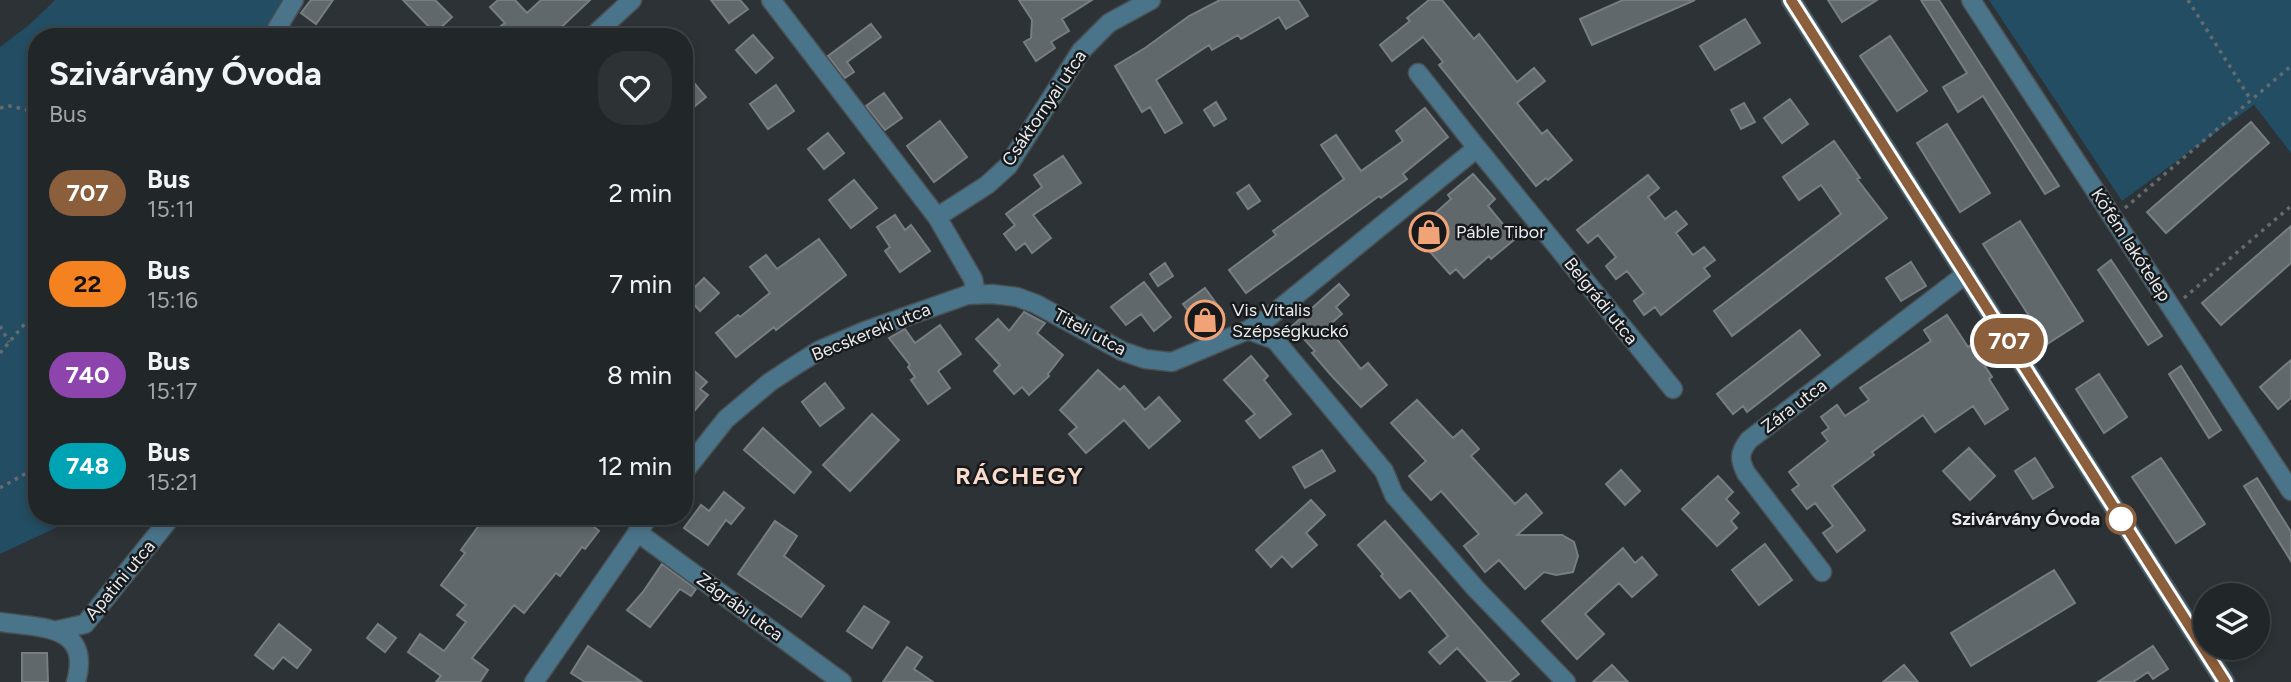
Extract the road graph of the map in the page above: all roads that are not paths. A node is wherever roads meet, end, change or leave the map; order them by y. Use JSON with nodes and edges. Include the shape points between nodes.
{"nodes":[{"id":1,"x":294,"y":0,"type":"edge"},
{"id":2,"x":632,"y":0,"type":"edge"},
{"id":3,"x":771,"y":0,"type":"edge"},
{"id":4,"x":1152,"y":0,"type":"edge"},
{"id":5,"x":1791,"y":0,"type":"edge"},
{"id":6,"x":1971,"y":0,"type":"edge"},
{"id":7,"x":277,"y":28,"type":"edge"},
{"id":8,"x":602,"y":28,"type":"edge"},
{"id":9,"x":1418,"y":74,"type":"dead end"},
{"id":10,"x":1476,"y":148,"type":"junction"},
{"id":11,"x":937,"y":217,"type":"junction"},
{"id":12,"x":1966,"y":274,"type":"junction"},
{"id":13,"x":976,"y":294,"type":"junction"},
{"id":14,"x":1248,"y":330,"type":"junction"},
{"id":15,"x":1673,"y":389,"type":"dead end"},
{"id":16,"x":693,"y":461,"type":"edge"},
{"id":17,"x":2291,"y":491,"type":"edge"},
{"id":18,"x":165,"y":525,"type":"edge"},
{"id":19,"x":642,"y":525,"type":"edge"},
{"id":20,"x":637,"y":532,"type":"junction"},
{"id":21,"x":1822,"y":572,"type":"dead end"},
{"id":22,"x":0,"y":622,"type":"edge"},
{"id":23,"x":58,"y":630,"type":"junction"},
{"id":24,"x":76,"y":682,"type":"edge"},
{"id":25,"x":534,"y":682,"type":"edge"},
{"id":26,"x":842,"y":682,"type":"edge"},
{"id":27,"x":1566,"y":682,"type":"edge"},
{"id":28,"x":2225,"y":682,"type":"edge"}],
"edges":[{"from":1,"to":7,"type":"street"},
{"from":2,"to":8,"type":"street"},
{"from":3,"to":11,"type":"street"},
{"from":4,"to":11,"type":"street","name":"Csáktornyai utca","via":[[1109,23],[1090,41],[1008,166]]},
{"from":5,"to":12,"type":"street"},
{"from":6,"to":17,"type":"street","name":"Köfém lakótelep"},
{"from":9,"to":10,"type":"street","name":"Belgrádi utca"},
{"from":10,"to":14,"type":"street"},
{"from":10,"to":15,"type":"street","name":"Belgrádi utca"},
{"from":11,"to":13,"type":"street","via":[[973,279]]},
{"from":12,"to":21,"type":"street","name":"Zára utca","via":[[1749,440],[1741,452],[1746,473]]},
{"from":12,"to":28,"type":"street"},
{"from":13,"to":14,"type":"street","name":"Titeli utca","via":[[1017,297],[1036,304],[1144,359],[1172,362]]},
{"from":13,"to":16,"type":"street","name":"Becskereki utca","via":[[820,350],[770,382],[726,419]]},
{"from":14,"to":27,"type":"street","via":[[1275,340],[1384,471],[1394,495]]},
{"from":18,"to":23,"type":"street","name":"Apatini utca","via":[[85,624]]},
{"from":19,"to":20,"type":"street"},
{"from":20,"to":25,"type":"street"},
{"from":20,"to":26,"type":"street","name":"Zágrábi utca"},
{"from":22,"to":23,"type":"street","name":"Apatini utca"},
{"from":23,"to":24,"type":"street","via":[[77,648]]}]}
